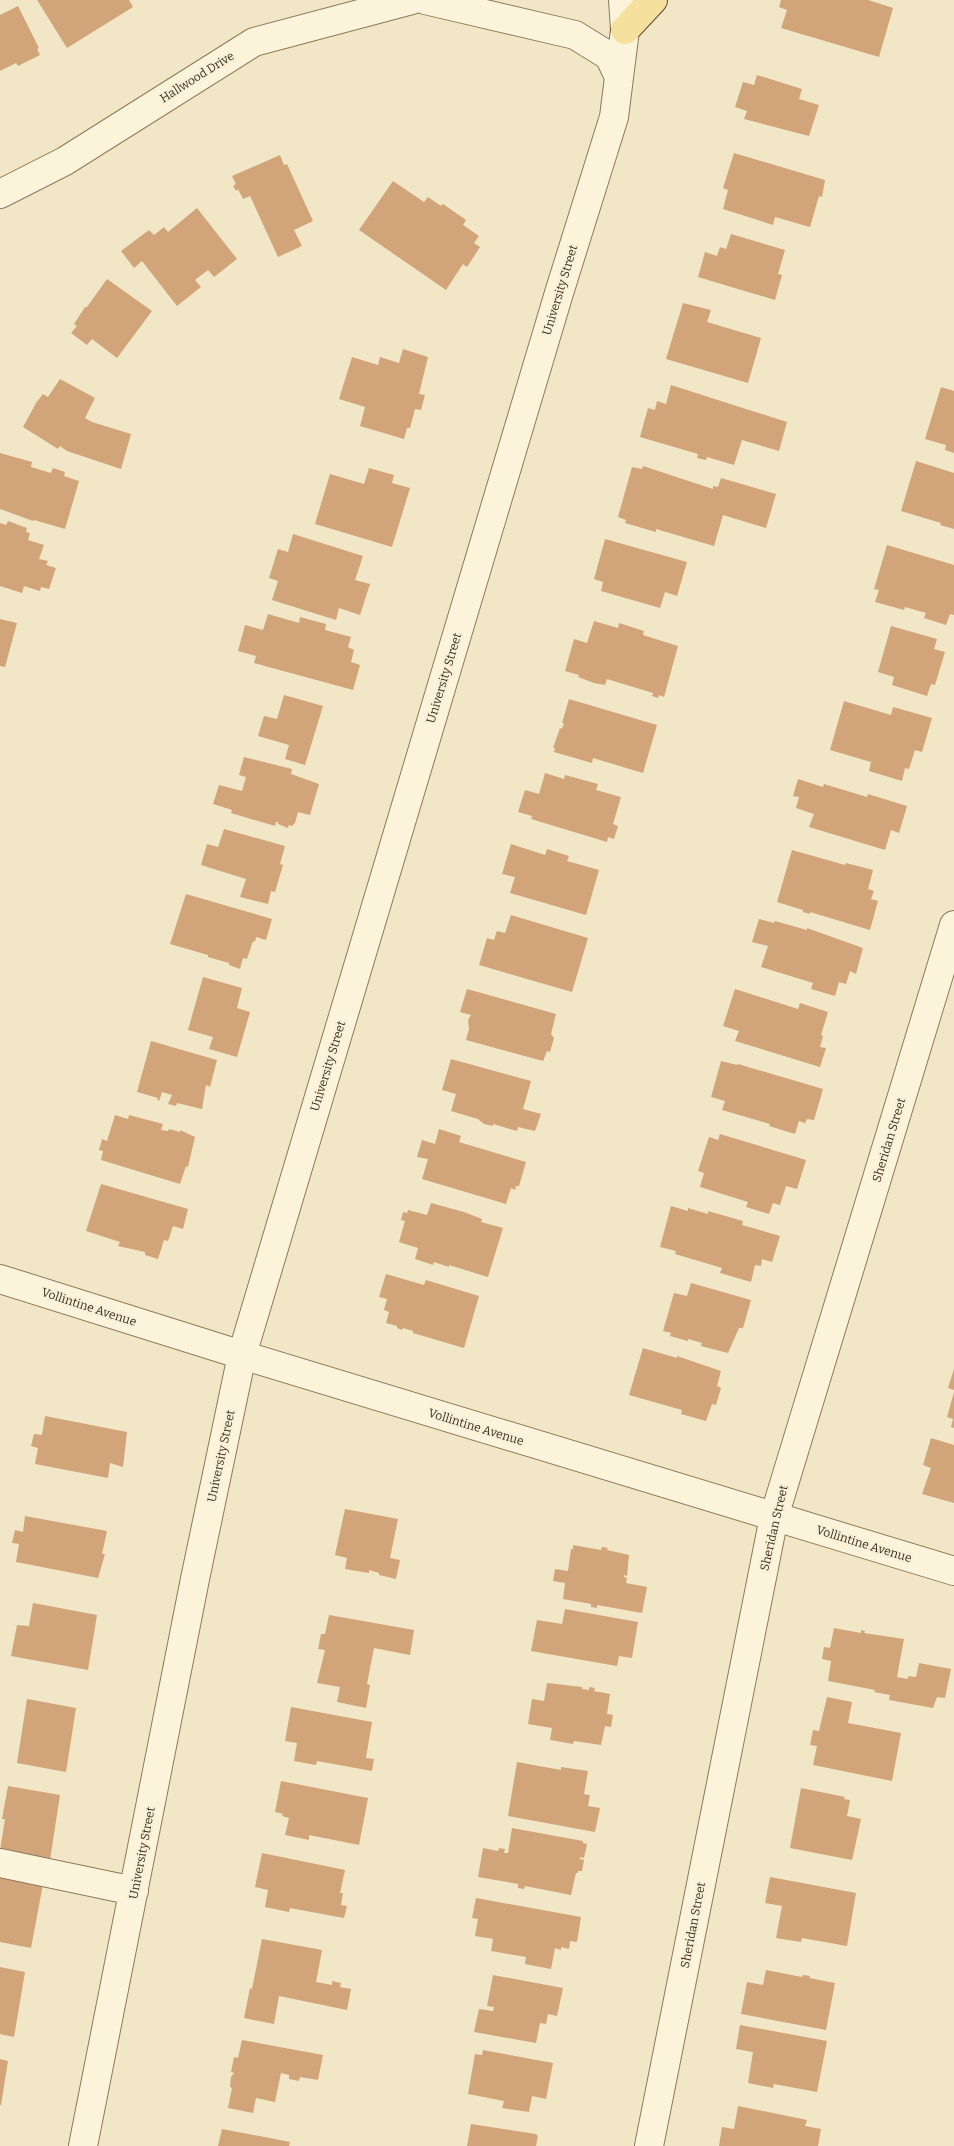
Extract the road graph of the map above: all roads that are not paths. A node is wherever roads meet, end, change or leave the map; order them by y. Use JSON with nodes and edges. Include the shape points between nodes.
{"nodes":[{"id":1,"x":412,"y":0,"type":"edge"},
{"id":2,"x":425,"y":0,"type":"edge"},
{"id":3,"x":623,"y":0,"type":"edge"},
{"id":4,"x":654,"y":0,"type":"edge"},
{"id":5,"x":625,"y":30,"type":"junction"},
{"id":6,"x":619,"y":77,"type":"junction"},
{"id":7,"x":1,"y":196,"type":"edge"},
{"id":8,"x":954,"y":925,"type":"edge"},
{"id":9,"x":0,"y":1279,"type":"edge"},
{"id":10,"x":242,"y":1355,"type":"junction"},
{"id":11,"x":774,"y":1517,"type":"junction"},
{"id":12,"x":954,"y":1571,"type":"edge"},
{"id":13,"x":0,"y":1863,"type":"edge"},
{"id":14,"x":134,"y":1891,"type":"junction"},
{"id":15,"x":83,"y":2146,"type":"edge"},
{"id":16,"x":649,"y":2146,"type":"edge"}],
"edges":[{"from":1,"to":7,"type":"street","name":"Hallwood Drive","via":[[254,42],[65,161]]},
{"from":2,"to":6,"type":"street","via":[[575,35],[609,56]]},
{"from":3,"to":5,"type":"street","name":"University Street"},
{"from":4,"to":5,"type":"main road"},
{"from":5,"to":6,"type":"street","name":"University Street"},
{"from":6,"to":10,"type":"street","name":"University Street","via":[[614,117]]},
{"from":8,"to":11,"type":"street","name":"Sheridan Street"},
{"from":9,"to":10,"type":"street","name":"Vollintine Avenue"},
{"from":10,"to":11,"type":"street","name":"Vollintine Avenue"},
{"from":10,"to":14,"type":"street","name":"University Street"},
{"from":11,"to":12,"type":"street","name":"Vollintine Avenue"},
{"from":11,"to":16,"type":"street","name":"Sheridan Street"},
{"from":13,"to":14,"type":"street"},
{"from":14,"to":15,"type":"street","name":"University Street"}]}
